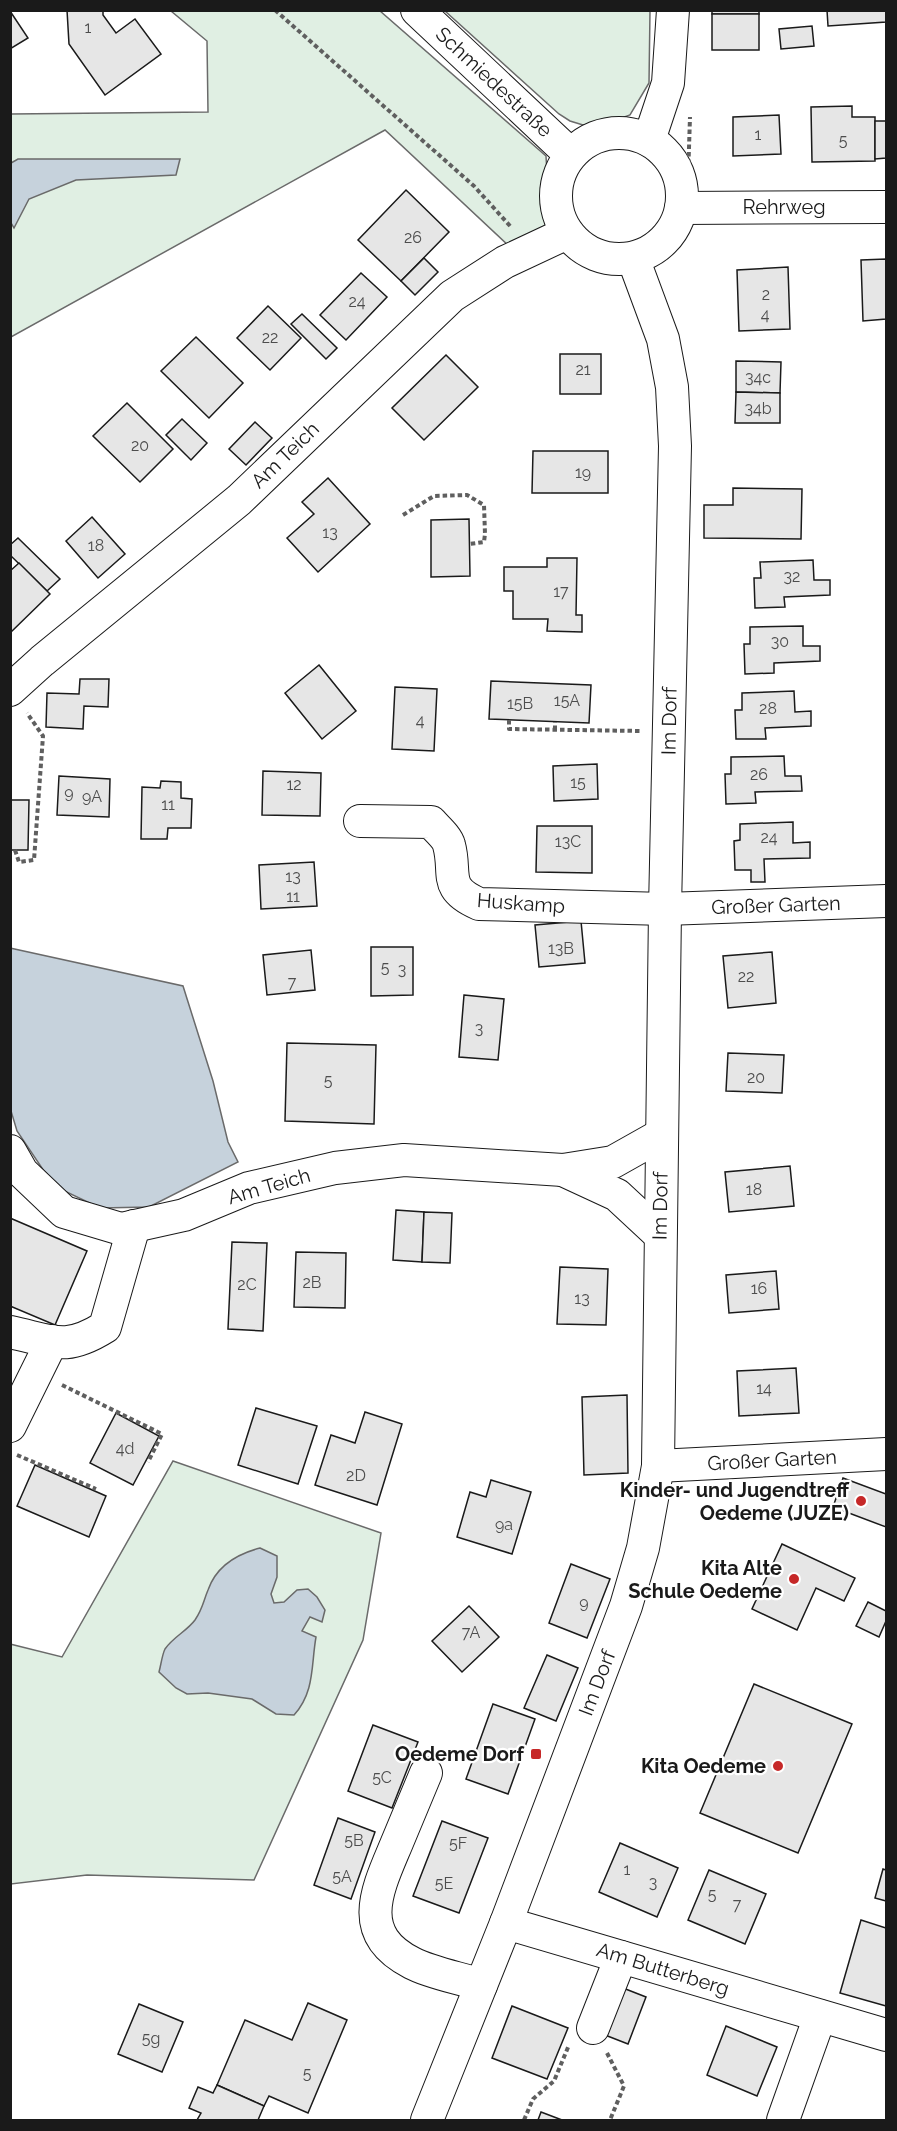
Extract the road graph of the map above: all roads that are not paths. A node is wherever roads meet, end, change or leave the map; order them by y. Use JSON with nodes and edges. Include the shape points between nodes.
{"nodes":[{"id":1,"x":417,"y":10,"type":"edge"},
{"id":2,"x":673,"y":10,"type":"edge"},
{"id":3,"x":649,"y":140,"type":"junction"},
{"id":4,"x":570,"y":154,"type":"junction"},
{"id":5,"x":886,"y":207,"type":"edge"},
{"id":6,"x":681,"y":208,"type":"junction"},
{"id":7,"x":567,"y":234,"type":"junction"},
{"id":8,"x":633,"y":258,"type":"junction"},
{"id":9,"x":17,"y":699,"type":"edge"},
{"id":10,"x":360,"y":821,"type":"dead end"},
{"id":11,"x":886,"y":901,"type":"edge"},
{"id":12,"x":665,"y":909,"type":"junction"},
{"id":13,"x":661,"y":1135,"type":"junction"},
{"id":14,"x":10,"y":1151,"type":"edge"},
{"id":15,"x":562,"y":1170,"type":"junction"},
{"id":16,"x":134,"y":1226,"type":"junction"},
{"id":17,"x":660,"y":1234,"type":"junction"},
{"id":18,"x":10,"y":1332,"type":"edge"},
{"id":19,"x":52,"y":1341,"type":"junction"},
{"id":20,"x":10,"y":1426,"type":"edge"},
{"id":21,"x":886,"y":1454,"type":"edge"},
{"id":22,"x":658,"y":1466,"type":"junction"},
{"id":23,"x":426,"y":1773,"type":"dead end"},
{"id":24,"x":506,"y":1923,"type":"junction"},
{"id":25,"x":621,"y":1957,"type":"junction"},
{"id":26,"x":481,"y":1985,"type":"junction"},
{"id":27,"x":820,"y":2016,"type":"junction"},
{"id":28,"x":593,"y":2028,"type":"road end"},
{"id":29,"x":886,"y":2035,"type":"edge"},
{"id":30,"x":427,"y":2121,"type":"edge"},
{"id":31,"x":783,"y":2121,"type":"edge"}],
"edges":[{"from":1,"to":4,"type":"street","name":"Schmiedestraße"},
{"from":2,"to":3,"type":"street","via":[[668,83]]},
{"from":3,"to":4,"type":"street","via":[[629,133],[607,133]]},
{"from":3,"to":6,"type":"street","via":[[670,157],[681,182]]},
{"from":4,"to":7,"type":"street","via":[[559,172],[555,193],[557,214]]},
{"from":5,"to":6,"type":"street","name":"Rehrweg"},
{"from":6,"to":8,"type":"street","via":[[664,240]]},
{"from":7,"to":8,"type":"street","via":[[585,250],[608,259]]},
{"from":7,"to":9,"type":"street","name":"Am Teich","via":[[505,262],[452,296],[239,500],[42,661]]},
{"from":8,"to":12,"type":"street","name":"Im Dorf","via":[[663,339],[672,387],[675,446]]},
{"from":10,"to":12,"type":"street","name":"Huskamp","via":[[431,822],[449,843],[452,877],[463,897],[479,904]]},
{"from":11,"to":12,"type":"street","name":"Großer Garten"},
{"from":12,"to":13,"type":"street","name":"Im Dorf"},
{"from":13,"to":15,"type":"street","name":"Am Teich","via":[[613,1162]]},
{"from":13,"to":17,"type":"street","name":"Im Dorf"},
{"from":14,"to":16,"type":"street","name":"Am Teich","via":[[22,1172],[64,1212],[121,1229]]},
{"from":15,"to":16,"type":"street","name":"Am Teich","via":[[404,1160],[335,1168],[249,1188],[184,1215]]},
{"from":15,"to":17,"type":"street","name":"Am Teich","via":[[616,1196]]},
{"from":16,"to":19,"type":"street","via":[[105,1327],[86,1339],[63,1344]]},
{"from":17,"to":22,"type":"street","name":"Im Dorf"},
{"from":18,"to":19,"type":"street"},
{"from":19,"to":20,"type":"street"},
{"from":21,"to":22,"type":"street","name":"Großer Garten"},
{"from":22,"to":24,"type":"street","name":"Im Dorf","via":[[643,1548],[626,1606]]},
{"from":23,"to":26,"type":"street","via":[[379,1885],[374,1908],[376,1926],[391,1949],[412,1963]]},
{"from":24,"to":25,"type":"street","name":"Am Butterberg"},
{"from":24,"to":26,"type":"street","name":"Im Dorf"},
{"from":25,"to":27,"type":"street","name":"Am Butterberg"},
{"from":25,"to":28,"type":"street"},
{"from":26,"to":30,"type":"street","name":"Im Dorf"},
{"from":27,"to":29,"type":"street","name":"Am Butterberg"},
{"from":27,"to":31,"type":"street"}]}
